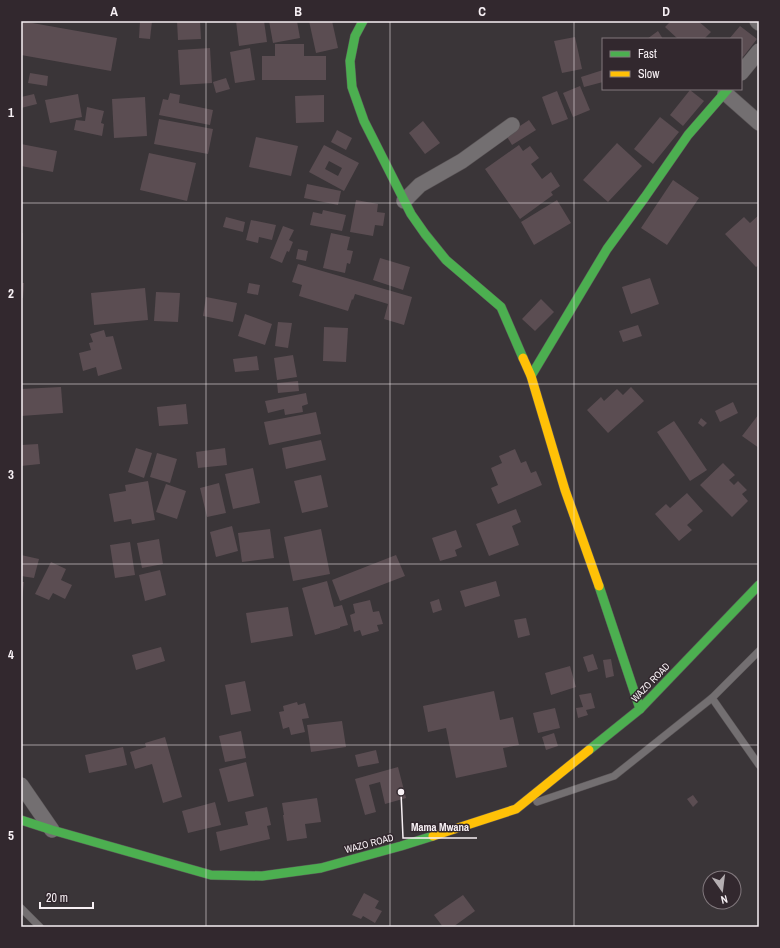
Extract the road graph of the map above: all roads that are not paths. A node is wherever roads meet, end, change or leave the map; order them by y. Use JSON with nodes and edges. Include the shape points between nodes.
{"nodes":[{"id":1,"x":363,"y":21,"type":"edge"},
{"id":2,"x":759,"y":51,"type":"edge"},
{"id":3,"x":742,"y":72,"type":"edge"},
{"id":4,"x":726,"y":91,"type":"edge"},
{"id":5,"x":759,"y":123,"type":"edge"},
{"id":6,"x":512,"y":125,"type":"dead end"},
{"id":7,"x":404,"y":201,"type":"junction"},
{"id":8,"x":531,"y":376,"type":"junction"},
{"id":9,"x":759,"y":585,"type":"edge"},
{"id":10,"x":759,"y":651,"type":"edge"},
{"id":11,"x":712,"y":698,"type":"junction"},
{"id":12,"x":640,"y":709,"type":"junction"},
{"id":13,"x":759,"y":766,"type":"edge"},
{"id":14,"x":21,"y":785,"type":"edge"},
{"id":15,"x":516,"y":809,"type":"junction"},
{"id":16,"x":21,"y":820,"type":"edge"},
{"id":17,"x":52,"y":830,"type":"junction"},
{"id":18,"x":21,"y":908,"type":"edge"},
{"id":19,"x":40,"y":927,"type":"edge"}],
"edges":[{"from":1,"to":7,"type":"street","via":[[354,36],[350,61],[352,87],[364,121]]},
{"from":2,"to":3,"type":"street"},
{"from":4,"to":5,"type":"street"},
{"from":4,"to":8,"type":"street","via":[[688,135],[607,249]]},
{"from":6,"to":7,"type":"street","via":[[462,161],[420,186]]},
{"from":7,"to":8,"type":"street","via":[[446,260],[501,307]]},
{"from":8,"to":12,"type":"street","via":[[565,490]]},
{"from":9,"to":12,"type":"street","name":"WAZO ROAD"},
{"from":10,"to":11,"type":"lane"},
{"from":11,"to":13,"type":"lane"},
{"from":11,"to":15,"type":"lane","via":[[614,776]]},
{"from":12,"to":15,"type":"street","name":"WAZO ROAD"},
{"from":14,"to":17,"type":"street"},
{"from":15,"to":17,"type":"street","name":"WAZO ROAD","via":[[401,846],[321,868],[262,876],[211,875]]},
{"from":16,"to":17,"type":"street","name":"WAZO ROAD"},
{"from":18,"to":19,"type":"lane"}]}
